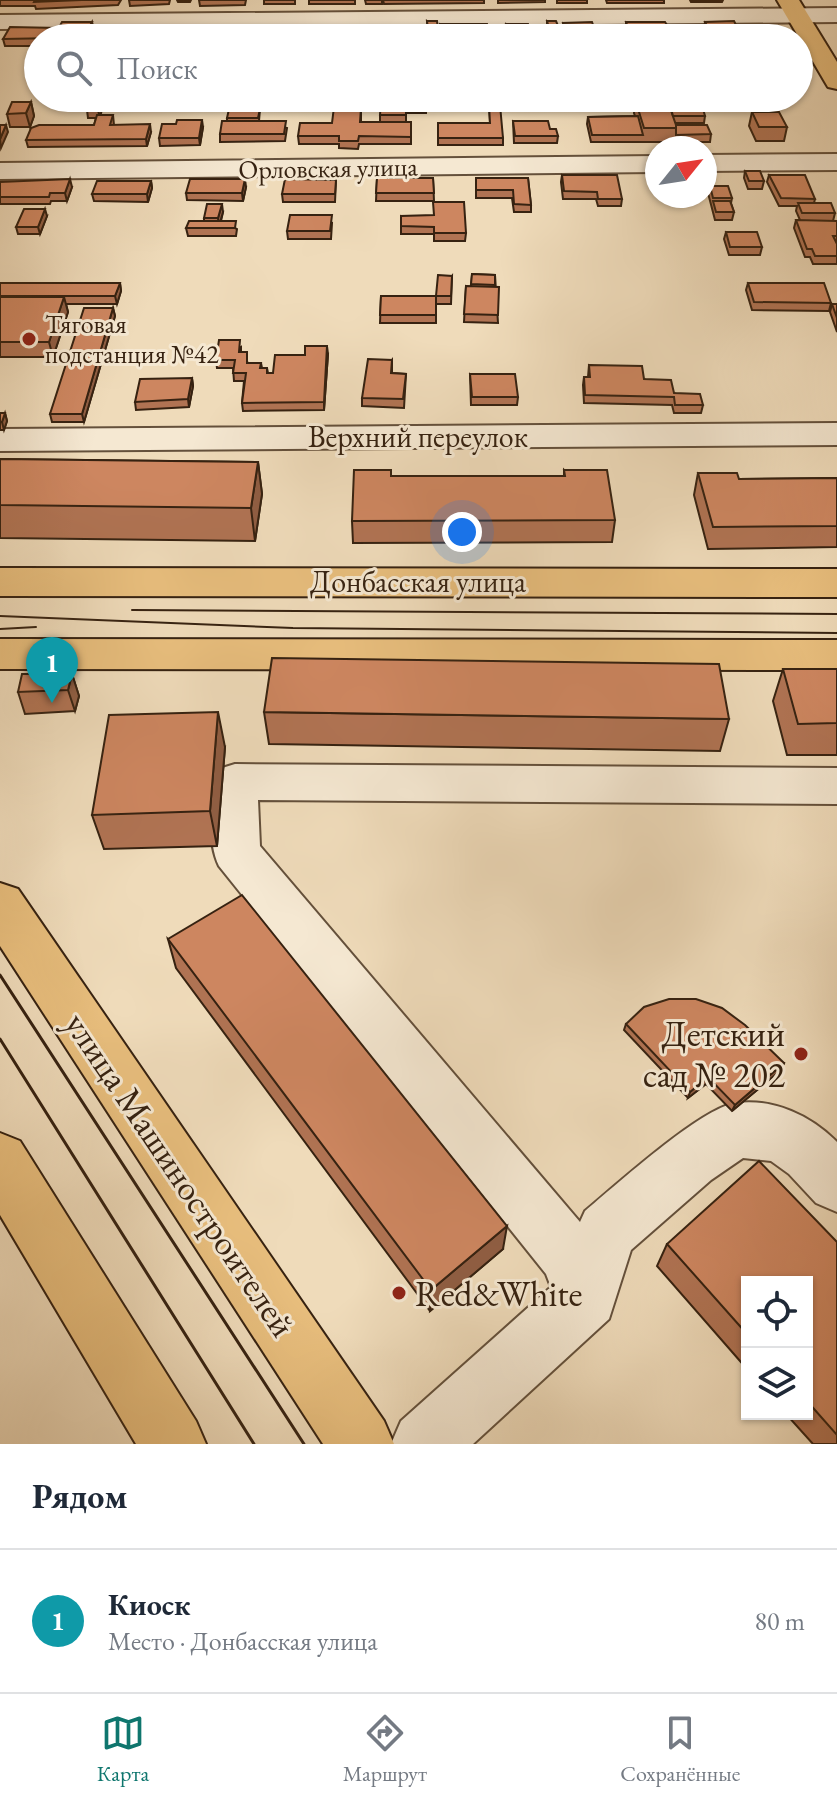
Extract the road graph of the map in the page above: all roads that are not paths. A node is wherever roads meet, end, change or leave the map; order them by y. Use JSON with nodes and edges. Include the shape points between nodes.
{"nodes":[{"id":1,"x":792,"y":8,"type":"edge"},
{"id":2,"x":837,"y":15,"type":"edge"},
{"id":3,"x":0,"y":22,"type":"edge"},
{"id":4,"x":813,"y":43,"type":"edge"},
{"id":5,"x":837,"y":82,"type":"edge"},
{"id":6,"x":837,"y":162,"type":"edge"},
{"id":7,"x":717,"y":163,"type":"edge"},
{"id":8,"x":645,"y":164,"type":"edge"},
{"id":9,"x":0,"y":171,"type":"edge"},
{"id":10,"x":837,"y":434,"type":"edge"},
{"id":11,"x":0,"y":440,"type":"edge"},
{"id":12,"x":0,"y":582,"type":"edge"},
{"id":13,"x":837,"y":583,"type":"edge"},
{"id":14,"x":0,"y":654,"type":"edge"},
{"id":15,"x":837,"y":655,"type":"edge"},
{"id":16,"x":837,"y":786,"type":"edge"},
{"id":17,"x":0,"y":904,"type":"edge"},
{"id":18,"x":0,"y":1161,"type":"edge"},
{"id":19,"x":837,"y":1183,"type":"edge"},
{"id":20,"x":587,"y":1297,"type":"junction"},
{"id":21,"x":173,"y":1444,"type":"edge"},
{"id":22,"x":361,"y":1444,"type":"edge"},
{"id":23,"x":424,"y":1444,"type":"edge"}],
"edges":[{"from":1,"to":2,"type":"street"},
{"from":1,"to":3,"type":"street"},
{"from":4,"to":5,"type":"main road"},
{"from":6,"to":7,"type":"street"},
{"from":8,"to":9,"type":"street","name":"Орловская улица"},
{"from":10,"to":11,"type":"street","name":"Верхний переулок"},
{"from":12,"to":13,"type":"main road","name":"Донбасская улица"},
{"from":14,"to":15,"type":"main road"},
{"from":16,"to":20,"type":"street","via":[[235,782],[236,852],[567,1253]]},
{"from":17,"to":22,"type":"main road","name":"улица Машиностроителей"},
{"from":18,"to":21,"type":"main road"},
{"from":19,"to":20,"type":"street","via":[[781,1134],[735,1130],[606,1232]]},
{"from":20,"to":23,"type":"street"}]}
